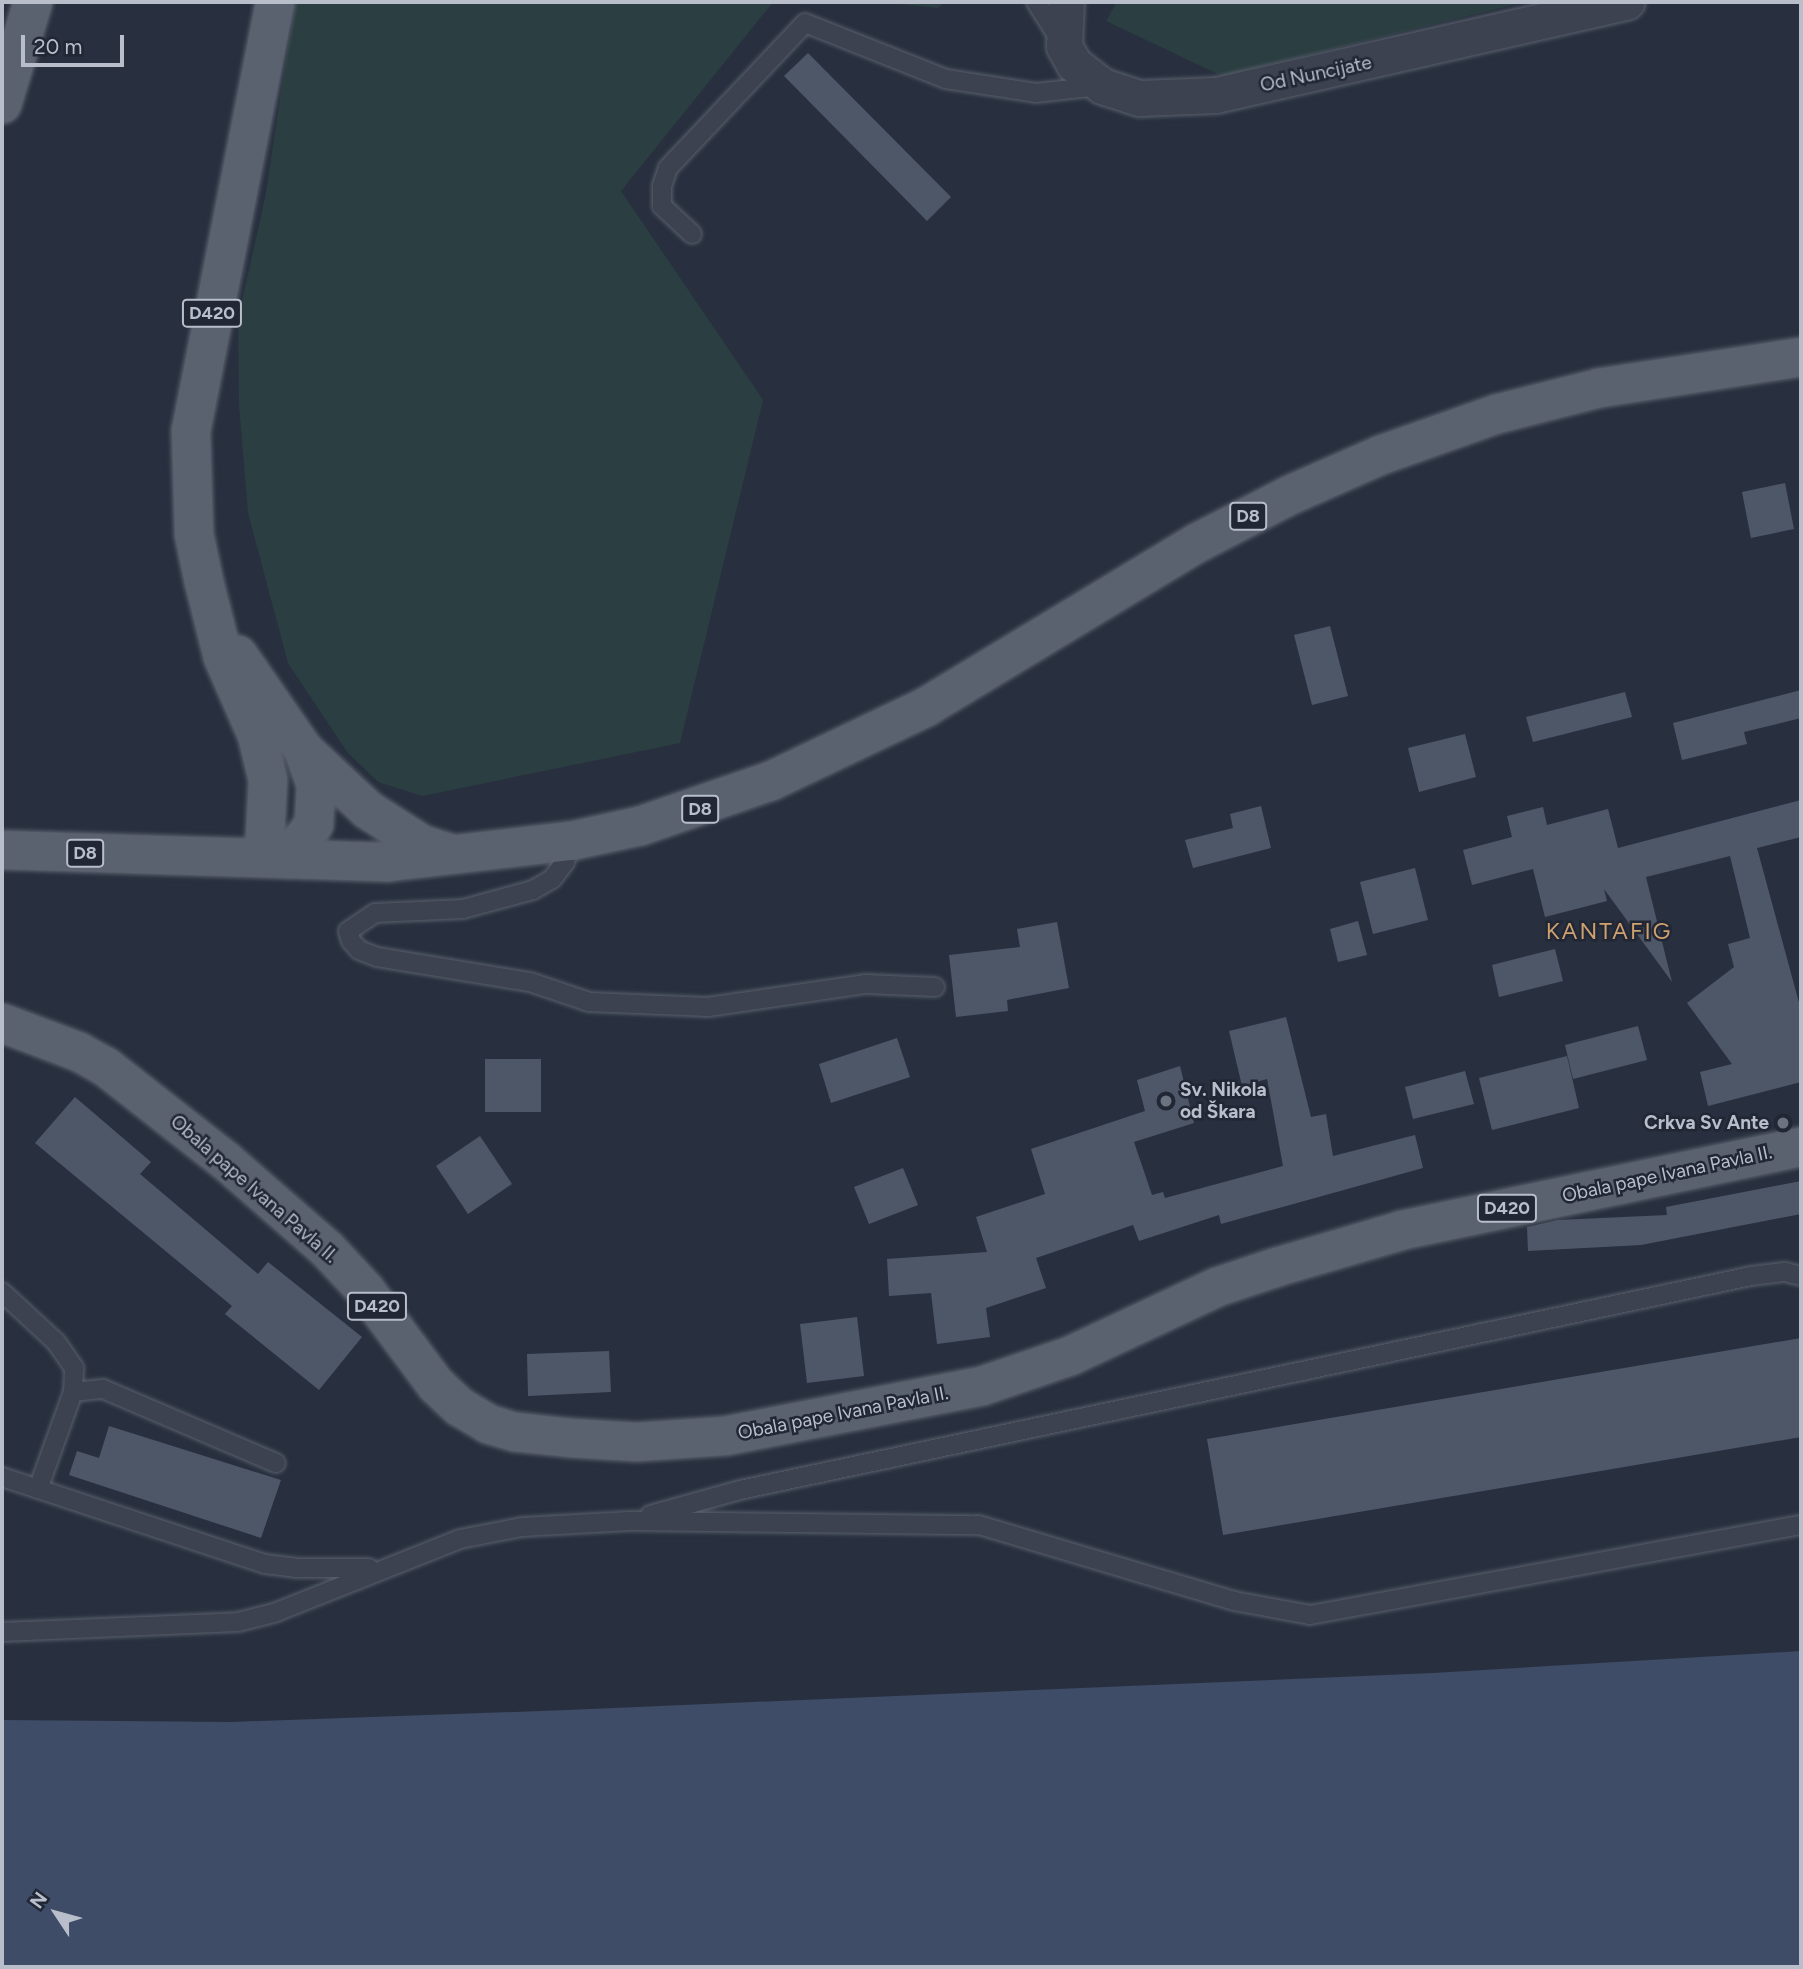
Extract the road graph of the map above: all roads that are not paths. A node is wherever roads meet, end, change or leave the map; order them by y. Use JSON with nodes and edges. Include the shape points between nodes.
{"nodes":[{"id":1,"x":33,"y":2,"type":"edge"},
{"id":2,"x":275,"y":2,"type":"edge"},
{"id":3,"x":1035,"y":2,"type":"edge"},
{"id":4,"x":1066,"y":2,"type":"edge"},
{"id":5,"x":1627,"y":2,"type":"edge"},
{"id":6,"x":1064,"y":46,"type":"junction"},
{"id":7,"x":1102,"y":86,"type":"junction"},
{"id":8,"x":2,"y":104,"type":"edge"},
{"id":9,"x":692,"y":234,"type":"dead end"},
{"id":10,"x":1801,"y":358,"type":"edge"},
{"id":11,"x":216,"y":627,"type":"junction"},
{"id":12,"x":303,"y":748,"type":"junction"},
{"id":13,"x":571,"y":841,"type":"junction"},
{"id":14,"x":2,"y":850,"type":"edge"},
{"id":15,"x":458,"y":856,"type":"junction"},
{"id":16,"x":276,"y":859,"type":"junction"},
{"id":17,"x":936,"y":987,"type":"dead end"},
{"id":18,"x":2,"y":1023,"type":"edge"},
{"id":19,"x":1801,"y":1147,"type":"edge"},
{"id":20,"x":1801,"y":1276,"type":"edge"},
{"id":21,"x":2,"y":1292,"type":"edge"},
{"id":22,"x":73,"y":1392,"type":"junction"},
{"id":23,"x":276,"y":1463,"type":"dead end"},
{"id":24,"x":2,"y":1477,"type":"edge"},
{"id":25,"x":38,"y":1489,"type":"junction"},
{"id":26,"x":630,"y":1521,"type":"junction"},
{"id":27,"x":1801,"y":1525,"type":"edge"},
{"id":28,"x":380,"y":1567,"type":"junction"},
{"id":29,"x":2,"y":1632,"type":"edge"}],
"edges":[{"from":1,"to":8,"type":"main road"},
{"from":2,"to":11,"type":"main road","number":"D420","via":[[191,431],[194,534]]},
{"from":3,"to":6,"type":"lane"},
{"from":4,"to":6,"type":"street"},
{"from":5,"to":7,"type":"street","name":"Od Nuncijate","via":[[1216,95],[1140,98]]},
{"from":6,"to":7,"type":"street","name":"Od Nuncijate","via":[[1074,64]]},
{"from":7,"to":9,"type":"lane","via":[[1036,93],[946,79],[805,23],[668,168],[662,206]]},
{"from":10,"to":13,"type":"main road","number":"D8","via":[[1599,388],[1496,414],[1381,455],[1197,543],[926,707],[837,751],[701,809]]},
{"from":11,"to":12,"type":"main road","number":"D420"},
{"from":11,"to":16,"type":"main road","number":"D420","via":[[228,670],[265,760]]},
{"from":12,"to":15,"type":"main road","via":[[368,810],[423,845]]},
{"from":12,"to":16,"type":"main road","number":"D420","via":[[316,785],[314,824]]},
{"from":13,"to":15,"type":"main road","number":"D8"},
{"from":13,"to":17,"type":"lane","via":[[565,862],[552,879],[533,890],[463,909],[375,913],[348,932],[351,941],[377,957],[530,982],[589,1002],[708,1007],[866,984]]},
{"from":14,"to":16,"type":"main road","number":"D8"},
{"from":15,"to":16,"type":"main road","number":"D8","via":[[389,862]]},
{"from":18,"to":19,"type":"main road","name":"Obala pape Ivana Pavla II.","number":"D420","via":[[106,1067],[226,1161],[327,1249],[366,1291],[436,1385],[460,1407],[488,1424],[515,1432],[570,1438],[637,1442],[725,1436],[982,1386],[1070,1356],[1217,1287],[1403,1230]]},
{"from":20,"to":26,"type":"lane","via":[[1785,1272],[1751,1276],[740,1490]]},
{"from":21,"to":22,"type":"lane","via":[[62,1350],[74,1368]]},
{"from":22,"to":23,"type":"lane","via":[[103,1389]]},
{"from":22,"to":25,"type":"lane"},
{"from":24,"to":25,"type":"lane"},
{"from":25,"to":28,"type":"lane","via":[[265,1563],[296,1568]]},
{"from":26,"to":27,"type":"lane","via":[[979,1525],[1234,1601],[1310,1615]]},
{"from":26,"to":28,"type":"lane","via":[[522,1527],[460,1539]]},
{"from":28,"to":29,"type":"lane","via":[[274,1613],[239,1622]]}]}
